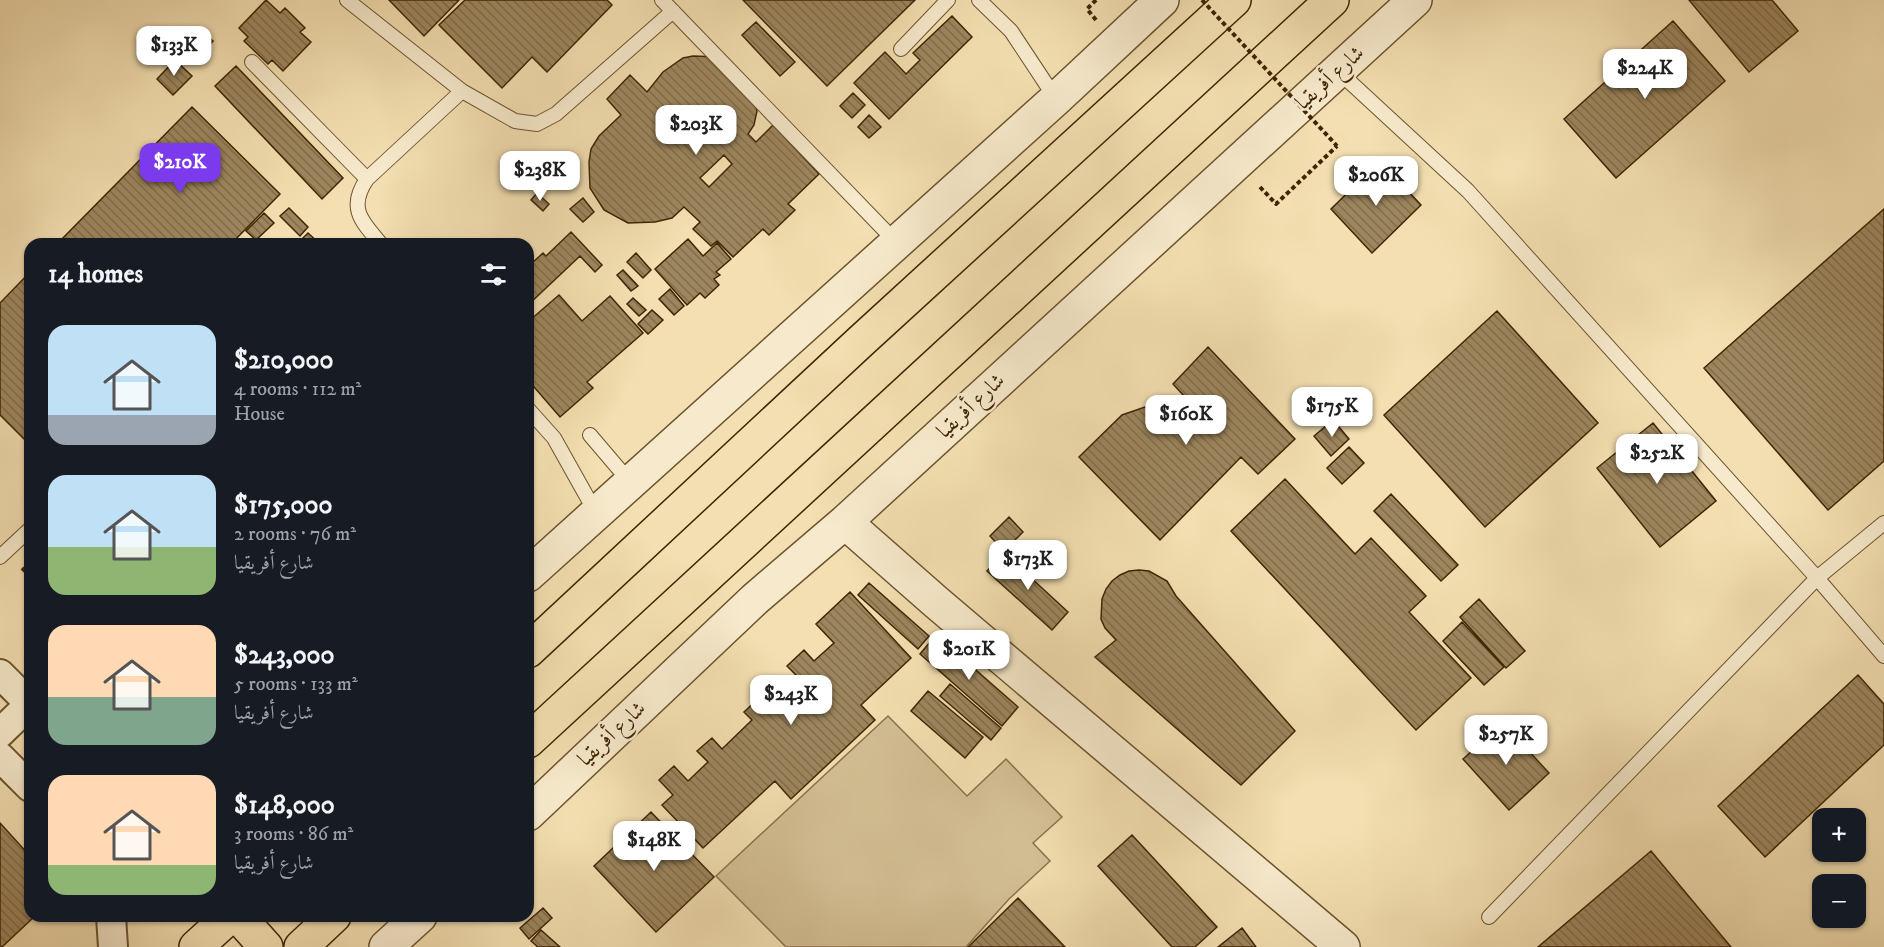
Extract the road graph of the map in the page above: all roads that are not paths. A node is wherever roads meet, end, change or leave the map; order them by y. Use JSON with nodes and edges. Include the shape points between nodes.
{"nodes":[{"id":1,"x":347,"y":0,"type":"edge"},
{"id":2,"x":662,"y":0,"type":"edge"},
{"id":3,"x":948,"y":0,"type":"edge"},
{"id":4,"x":980,"y":0,"type":"edge"},
{"id":5,"x":1162,"y":0,"type":"edge"},
{"id":6,"x":1234,"y":0,"type":"edge"},
{"id":7,"x":1332,"y":0,"type":"edge"},
{"id":8,"x":1415,"y":0,"type":"edge"},
{"id":9,"x":673,"y":11,"type":"junction"},
{"id":10,"x":901,"y":49,"type":"dead end"},
{"id":11,"x":252,"y":62,"type":"dead end"},
{"id":12,"x":1338,"y":71,"type":"junction"},
{"id":13,"x":462,"y":91,"type":"junction"},
{"id":14,"x":1056,"y":99,"type":"junction"},
{"id":15,"x":367,"y":179,"type":"junction"},
{"id":16,"x":376,"y":238,"type":"edge"},
{"id":17,"x":897,"y":243,"type":"junction"},
{"id":18,"x":534,"y":416,"type":"edge"},
{"id":19,"x":590,"y":435,"type":"dead end"},
{"id":20,"x":630,"y":482,"type":"junction"},
{"id":21,"x":596,"y":513,"type":"junction"},
{"id":22,"x":845,"y":522,"type":"junction"},
{"id":23,"x":1884,"y":523,"type":"edge"},
{"id":24,"x":24,"y":535,"type":"edge"},
{"id":25,"x":0,"y":557,"type":"edge"},
{"id":26,"x":534,"y":570,"type":"edge"},
{"id":27,"x":1817,"y":578,"type":"junction"},
{"id":28,"x":534,"y":645,"type":"edge"},
{"id":29,"x":1884,"y":656,"type":"edge"},
{"id":30,"x":0,"y":674,"type":"edge"},
{"id":31,"x":24,"y":698,"type":"edge"},
{"id":32,"x":24,"y":710,"type":"edge"},
{"id":33,"x":0,"y":733,"type":"edge"},
{"id":34,"x":534,"y":735,"type":"edge"},
{"id":35,"x":0,"y":757,"type":"edge"},
{"id":36,"x":24,"y":781,"type":"edge"},
{"id":37,"x":534,"y":808,"type":"edge"},
{"id":38,"x":1489,"y":917,"type":"dead end"},
{"id":39,"x":111,"y":922,"type":"edge"},
{"id":40,"x":223,"y":922,"type":"edge"},
{"id":41,"x":243,"y":922,"type":"edge"},
{"id":42,"x":328,"y":922,"type":"edge"},
{"id":43,"x":413,"y":922,"type":"edge"},
{"id":44,"x":113,"y":947,"type":"edge"},
{"id":45,"x":196,"y":947,"type":"edge"},
{"id":46,"x":266,"y":947,"type":"edge"},
{"id":47,"x":301,"y":947,"type":"edge"},
{"id":48,"x":386,"y":947,"type":"edge"},
{"id":49,"x":1343,"y":947,"type":"edge"}],
"edges":[{"from":1,"to":13,"type":"lane"},
{"from":2,"to":9,"type":"lane"},
{"from":3,"to":10,"type":"lane"},
{"from":4,"to":14,"type":"lane","via":[[1011,31]]},
{"from":5,"to":14,"type":"street"},
{"from":6,"to":28,"type":"highway"},
{"from":7,"to":34,"type":"highway"},
{"from":8,"to":12,"type":"street","name":"شارع أفريقيا"},
{"from":9,"to":13,"type":"lane","via":[[547,120],[537,124],[515,121]]},
{"from":9,"to":17,"type":"lane"},
{"from":11,"to":15,"type":"lane"},
{"from":12,"to":22,"type":"street","name":"شارع أفريقيا"},
{"from":12,"to":27,"type":"lane","via":[[1468,191]]},
{"from":13,"to":15,"type":"lane"},
{"from":14,"to":17,"type":"street"},
{"from":15,"to":16,"type":"lane","via":[[360,189],[358,211]]},
{"from":17,"to":20,"type":"street"},
{"from":18,"to":21,"type":"lane","via":[[554,438]]},
{"from":19,"to":20,"type":"lane"},
{"from":20,"to":21,"type":"street"},
{"from":21,"to":26,"type":"street"},
{"from":22,"to":37,"type":"street","name":"شارع أفريقيا","via":[[755,599]]},
{"from":22,"to":49,"type":"street"},
{"from":23,"to":27,"type":"lane"},
{"from":24,"to":25,"type":"lane"},
{"from":27,"to":29,"type":"lane"},
{"from":27,"to":38,"type":"lane"},
{"from":30,"to":31,"type":"street"},
{"from":32,"to":33,"type":"street"},
{"from":35,"to":36,"type":"street"},
{"from":39,"to":44,"type":"street"},
{"from":40,"to":45,"type":"highway"},
{"from":41,"to":46,"type":"highway"},
{"from":42,"to":47,"type":"highway"},
{"from":43,"to":48,"type":"street"}]}
